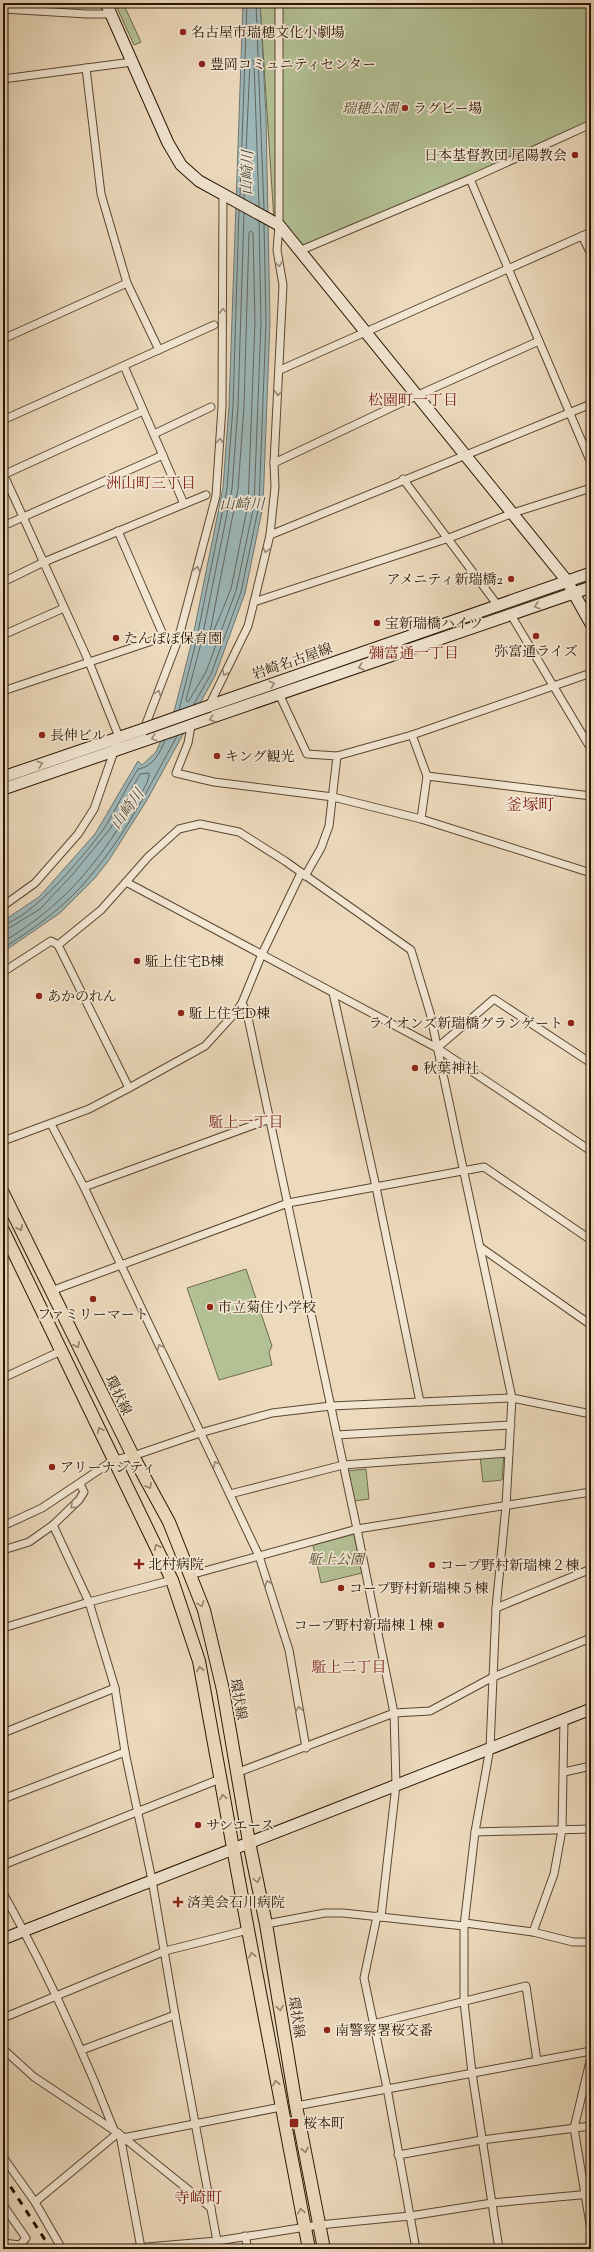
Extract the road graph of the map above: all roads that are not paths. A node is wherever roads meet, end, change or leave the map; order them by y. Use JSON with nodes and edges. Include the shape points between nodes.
{"nodes":[{"id":1,"x":106,"y":3,"type":"edge"},
{"id":2,"x":278,"y":3,"type":"edge"},
{"id":3,"x":3,"y":9,"type":"edge"},
{"id":4,"x":110,"y":14,"type":"junction"},
{"id":5,"x":132,"y":62,"type":"junction"},
{"id":6,"x":86,"y":68,"type":"junction"},
{"id":7,"x":3,"y":79,"type":"edge"},
{"id":8,"x":591,"y":124,"type":"edge"},
{"id":9,"x":470,"y":179,"type":"junction"},
{"id":10,"x":226,"y":194,"type":"junction"},
{"id":11,"x":276,"y":223,"type":"junction"},
{"id":12,"x":591,"y":232,"type":"edge"},
{"id":13,"x":582,"y":236,"type":"junction"},
{"id":14,"x":299,"y":251,"type":"junction"},
{"id":15,"x":591,"y":254,"type":"edge"},
{"id":16,"x":508,"y":269,"type":"junction"},
{"id":17,"x":127,"y":283,"type":"junction"},
{"id":18,"x":214,"y":325,"type":"dead end"},
{"id":19,"x":366,"y":332,"type":"junction"},
{"id":20,"x":3,"y":339,"type":"edge"},
{"id":21,"x":539,"y":342,"type":"junction"},
{"id":22,"x":159,"y":350,"type":"junction"},
{"id":23,"x":124,"y":366,"type":"junction"},
{"id":24,"x":280,"y":370,"type":"junction"},
{"id":25,"x":418,"y":395,"type":"junction"},
{"id":26,"x":591,"y":404,"type":"edge"},
{"id":27,"x":211,"y":407,"type":"dead end"},
{"id":28,"x":143,"y":411,"type":"junction"},
{"id":29,"x":569,"y":412,"type":"junction"},
{"id":30,"x":3,"y":420,"type":"edge"},
{"id":31,"x":154,"y":434,"type":"junction"},
{"id":32,"x":163,"y":455,"type":"junction"},
{"id":33,"x":465,"y":456,"type":"junction"},
{"id":34,"x":274,"y":463,"type":"junction"},
{"id":35,"x":591,"y":463,"type":"edge"},
{"id":36,"x":3,"y":474,"type":"edge"},
{"id":37,"x":404,"y":480,"type":"junction"},
{"id":38,"x":591,"y":488,"type":"edge"},
{"id":39,"x":206,"y":495,"type":"dead end"},
{"id":40,"x":184,"y":504,"type":"junction"},
{"id":41,"x":513,"y":513,"type":"junction"},
{"id":42,"x":23,"y":517,"type":"junction"},
{"id":43,"x":3,"y":526,"type":"edge"},
{"id":44,"x":118,"y":532,"type":"junction"},
{"id":45,"x":270,"y":534,"type":"junction"},
{"id":46,"x":449,"y":538,"type":"junction"},
{"id":47,"x":44,"y":562,"type":"junction"},
{"id":48,"x":591,"y":573,"type":"edge"},
{"id":49,"x":567,"y":581,"type":"junction"},
{"id":50,"x":3,"y":582,"type":"edge"},
{"id":51,"x":591,"y":587,"type":"edge"},
{"id":52,"x":574,"y":593,"type":"junction"},
{"id":53,"x":254,"y":602,"type":"junction"},
{"id":54,"x":499,"y":607,"type":"junction"},
{"id":55,"x":64,"y":608,"type":"junction"},
{"id":56,"x":511,"y":615,"type":"junction"},
{"id":57,"x":591,"y":624,"type":"edge"},
{"id":58,"x":3,"y":635,"type":"edge"},
{"id":59,"x":164,"y":637,"type":"junction"},
{"id":60,"x":178,"y":640,"type":"junction"},
{"id":61,"x":89,"y":662,"type":"junction"},
{"id":62,"x":591,"y":673,"type":"edge"},
{"id":63,"x":554,"y":685,"type":"junction"},
{"id":64,"x":3,"y":691,"type":"edge"},
{"id":65,"x":280,"y":696,"type":"junction"},
{"id":66,"x":209,"y":706,"type":"junction"},
{"id":67,"x":191,"y":726,"type":"junction"},
{"id":68,"x":144,"y":729,"type":"junction"},
{"id":69,"x":412,"y":735,"type":"junction"},
{"id":70,"x":119,"y":737,"type":"junction"},
{"id":71,"x":591,"y":749,"type":"edge"},
{"id":72,"x":114,"y":752,"type":"junction"},
{"id":73,"x":337,"y":756,"type":"junction"},
{"id":74,"x":427,"y":776,"type":"junction"},
{"id":75,"x":3,"y":777,"type":"edge"},
{"id":76,"x":3,"y":789,"type":"edge"},
{"id":77,"x":591,"y":796,"type":"edge"},
{"id":78,"x":333,"y":797,"type":"junction"},
{"id":79,"x":421,"y":819,"type":"junction"},
{"id":80,"x":591,"y":873,"type":"edge"},
{"id":81,"x":303,"y":875,"type":"junction"},
{"id":82,"x":126,"y":882,"type":"junction"},
{"id":83,"x":3,"y":906,"type":"edge"},
{"id":84,"x":58,"y":945,"type":"junction"},
{"id":85,"x":262,"y":954,"type":"junction"},
{"id":86,"x":3,"y":972,"type":"edge"},
{"id":87,"x":333,"y":993,"type":"junction"},
{"id":88,"x":242,"y":1003,"type":"junction"},
{"id":89,"x":438,"y":1048,"type":"junction"},
{"id":90,"x":591,"y":1063,"type":"edge"},
{"id":91,"x":129,"y":1088,"type":"junction"},
{"id":92,"x":270,"y":1119,"type":"junction"},
{"id":93,"x":51,"y":1124,"type":"junction"},
{"id":94,"x":3,"y":1141,"type":"edge"},
{"id":95,"x":591,"y":1151,"type":"edge"},
{"id":96,"x":464,"y":1171,"type":"junction"},
{"id":97,"x":84,"y":1187,"type":"junction"},
{"id":98,"x":376,"y":1187,"type":"junction"},
{"id":99,"x":3,"y":1193,"type":"edge"},
{"id":100,"x":288,"y":1203,"type":"junction"},
{"id":101,"x":3,"y":1230,"type":"edge"},
{"id":102,"x":591,"y":1240,"type":"edge"},
{"id":103,"x":480,"y":1247,"type":"junction"},
{"id":104,"x":121,"y":1266,"type":"junction"},
{"id":105,"x":51,"y":1291,"type":"junction"},
{"id":106,"x":591,"y":1326,"type":"edge"},
{"id":107,"x":61,"y":1351,"type":"junction"},
{"id":108,"x":3,"y":1378,"type":"edge"},
{"id":109,"x":512,"y":1398,"type":"junction"},
{"id":110,"x":420,"y":1402,"type":"junction"},
{"id":111,"x":331,"y":1406,"type":"junction"},
{"id":112,"x":591,"y":1414,"type":"edge"},
{"id":113,"x":511,"y":1425,"type":"junction"},
{"id":114,"x":200,"y":1433,"type":"junction"},
{"id":115,"x":337,"y":1435,"type":"junction"},
{"id":116,"x":509,"y":1453,"type":"junction"},
{"id":117,"x":133,"y":1456,"type":"junction"},
{"id":118,"x":114,"y":1460,"type":"junction"},
{"id":119,"x":343,"y":1465,"type":"junction"},
{"id":120,"x":80,"y":1484,"type":"junction"},
{"id":121,"x":591,"y":1492,"type":"edge"},
{"id":122,"x":230,"y":1494,"type":"junction"},
{"id":123,"x":506,"y":1506,"type":"junction"},
{"id":124,"x":53,"y":1525,"type":"junction"},
{"id":125,"x":3,"y":1526,"type":"edge"},
{"id":126,"x":357,"y":1529,"type":"junction"},
{"id":127,"x":3,"y":1550,"type":"edge"},
{"id":128,"x":259,"y":1556,"type":"junction"},
{"id":129,"x":591,"y":1569,"type":"edge"},
{"id":130,"x":190,"y":1575,"type":"junction"},
{"id":131,"x":172,"y":1580,"type":"junction"},
{"id":132,"x":89,"y":1602,"type":"junction"},
{"id":133,"x":496,"y":1608,"type":"junction"},
{"id":134,"x":3,"y":1628,"type":"edge"},
{"id":135,"x":591,"y":1638,"type":"edge"},
{"id":136,"x":493,"y":1677,"type":"junction"},
{"id":137,"x":115,"y":1688,"type":"junction"},
{"id":138,"x":591,"y":1709,"type":"edge"},
{"id":139,"x":394,"y":1713,"type":"junction"},
{"id":140,"x":564,"y":1720,"type":"junction"},
{"id":141,"x":3,"y":1733,"type":"edge"},
{"id":142,"x":306,"y":1748,"type":"junction"},
{"id":143,"x":490,"y":1748,"type":"junction"},
{"id":144,"x":125,"y":1752,"type":"junction"},
{"id":145,"x":591,"y":1766,"type":"edge"},
{"id":146,"x":564,"y":1772,"type":"junction"},
{"id":147,"x":236,"y":1773,"type":"junction"},
{"id":148,"x":220,"y":1779,"type":"junction"},
{"id":149,"x":396,"y":1785,"type":"junction"},
{"id":150,"x":3,"y":1799,"type":"edge"},
{"id":151,"x":138,"y":1812,"type":"junction"},
{"id":152,"x":591,"y":1829,"type":"edge"},
{"id":153,"x":562,"y":1830,"type":"junction"},
{"id":154,"x":475,"y":1832,"type":"junction"},
{"id":155,"x":249,"y":1842,"type":"junction"},
{"id":156,"x":233,"y":1849,"type":"junction"},
{"id":157,"x":3,"y":1865,"type":"edge"},
{"id":158,"x":152,"y":1880,"type":"junction"},
{"id":159,"x":3,"y":1892,"type":"edge"},
{"id":160,"x":379,"y":1916,"type":"junction"},
{"id":161,"x":266,"y":1924,"type":"junction"},
{"id":162,"x":464,"y":1924,"type":"junction"},
{"id":163,"x":248,"y":1930,"type":"junction"},
{"id":164,"x":24,"y":1931,"type":"junction"},
{"id":165,"x":533,"y":1932,"type":"junction"},
{"id":166,"x":3,"y":1939,"type":"edge"},
{"id":167,"x":591,"y":1942,"type":"edge"},
{"id":168,"x":165,"y":1951,"type":"junction"},
{"id":169,"x":57,"y":1996,"type":"junction"},
{"id":170,"x":464,"y":2002,"type":"junction"},
{"id":171,"x":175,"y":2014,"type":"junction"},
{"id":172,"x":3,"y":2018,"type":"edge"},
{"id":173,"x":373,"y":2024,"type":"junction"},
{"id":174,"x":3,"y":2049,"type":"edge"},
{"id":175,"x":82,"y":2050,"type":"junction"},
{"id":176,"x":591,"y":2051,"type":"edge"},
{"id":177,"x":591,"y":2057,"type":"edge"},
{"id":178,"x":537,"y":2061,"type":"junction"},
{"id":179,"x":472,"y":2073,"type":"junction"},
{"id":180,"x":387,"y":2088,"type":"junction"},
{"id":181,"x":296,"y":2106,"type":"junction"},
{"id":182,"x":281,"y":2107,"type":"junction"},
{"id":183,"x":196,"y":2123,"type":"junction"},
{"id":184,"x":591,"y":2126,"type":"edge"},
{"id":185,"x":574,"y":2128,"type":"junction"},
{"id":186,"x":119,"y":2134,"type":"junction"},
{"id":187,"x":482,"y":2140,"type":"junction"},
{"id":188,"x":398,"y":2155,"type":"junction"},
{"id":189,"x":3,"y":2157,"type":"edge"},
{"id":190,"x":588,"y":2194,"type":"edge"},
{"id":191,"x":35,"y":2202,"type":"junction"},
{"id":192,"x":492,"y":2202,"type":"junction"},
{"id":193,"x":3,"y":2205,"type":"edge"},
{"id":194,"x":211,"y":2208,"type":"junction"},
{"id":195,"x":410,"y":2216,"type":"junction"},
{"id":196,"x":319,"y":2225,"type":"junction"},
{"id":197,"x":305,"y":2227,"type":"junction"},
{"id":198,"x":591,"y":2230,"type":"edge"},
{"id":199,"x":245,"y":2236,"type":"junction"},
{"id":200,"x":217,"y":2241,"type":"junction"},
{"id":201,"x":3,"y":2243,"type":"edge"},
{"id":202,"x":141,"y":2248,"type":"junction"},
{"id":203,"x":62,"y":2249,"type":"edge"},
{"id":204,"x":124,"y":2249,"type":"edge"},
{"id":205,"x":248,"y":2249,"type":"edge"},
{"id":206,"x":309,"y":2249,"type":"edge"},
{"id":207,"x":324,"y":2249,"type":"edge"},
{"id":208,"x":416,"y":2249,"type":"edge"},
{"id":209,"x":499,"y":2249,"type":"edge"}],
"edges":[{"from":1,"to":4,"type":"street"},
{"from":2,"to":11,"type":"street"},
{"from":3,"to":4,"type":"street"},
{"from":4,"to":5,"type":"street"},
{"from":5,"to":6,"type":"street"},
{"from":5,"to":10,"type":"street","via":[[168,143],[181,164],[199,181]]},
{"from":6,"to":7,"type":"street"},
{"from":6,"to":17,"type":"street","via":[[101,194]]},
{"from":8,"to":9,"type":"street"},
{"from":9,"to":14,"type":"street"},
{"from":9,"to":16,"type":"street"},
{"from":10,"to":11,"type":"street"},
{"from":60,"to":10,"type":"street","one_way":true,"via":[[216,496],[222,407]]},
{"from":11,"to":14,"type":"street"},
{"from":11,"to":24,"type":"street","one_way":true,"via":[[276,250],[283,285]]},
{"from":12,"to":13,"type":"street"},
{"from":13,"to":15,"type":"street"},
{"from":13,"to":16,"type":"street"},
{"from":14,"to":19,"type":"street"},
{"from":16,"to":19,"type":"street"},
{"from":16,"to":21,"type":"street"},
{"from":17,"to":20,"type":"street"},
{"from":17,"to":22,"type":"street"},
{"from":18,"to":22,"type":"street"},
{"from":19,"to":24,"type":"street"},
{"from":19,"to":25,"type":"street"},
{"from":21,"to":25,"type":"street"},
{"from":21,"to":29,"type":"street"},
{"from":22,"to":23,"type":"street"},
{"from":23,"to":28,"type":"street"},
{"from":23,"to":30,"type":"street"},
{"from":24,"to":34,"type":"street","one_way":true},
{"from":25,"to":33,"type":"street"},
{"from":25,"to":34,"type":"street"},
{"from":26,"to":29,"type":"street"},
{"from":27,"to":31,"type":"street"},
{"from":28,"to":31,"type":"street"},
{"from":28,"to":36,"type":"street"},
{"from":29,"to":33,"type":"street"},
{"from":29,"to":35,"type":"street"},
{"from":31,"to":32,"type":"street"},
{"from":32,"to":40,"type":"street"},
{"from":32,"to":42,"type":"street"},
{"from":33,"to":37,"type":"street"},
{"from":33,"to":41,"type":"street"},
{"from":34,"to":45,"type":"street","via":[[275,487]]},
{"from":36,"to":42,"type":"street"},
{"from":37,"to":45,"type":"street"},
{"from":37,"to":46,"type":"street"},
{"from":38,"to":41,"type":"street"},
{"from":39,"to":40,"type":"street"},
{"from":40,"to":44,"type":"street"},
{"from":41,"to":46,"type":"street"},
{"from":41,"to":49,"type":"street"},
{"from":42,"to":43,"type":"street"},
{"from":42,"to":47,"type":"street"},
{"from":44,"to":47,"type":"street"},
{"from":44,"to":59,"type":"street"},
{"from":45,"to":53,"type":"street","one_way":true},
{"from":46,"to":53,"type":"street"},
{"from":46,"to":54,"type":"street"},
{"from":47,"to":50,"type":"street"},
{"from":47,"to":55,"type":"street"},
{"from":48,"to":49,"type":"street","name":"岩崎名古屋線"},
{"from":49,"to":52,"type":"street"},
{"from":49,"to":54,"type":"street","name":"岩崎名古屋線"},
{"from":51,"to":52,"type":"street","name":"岩崎名古屋線"},
{"from":52,"to":56,"type":"street","name":"岩崎名古屋線","one_way":true},
{"from":52,"to":57,"type":"street"},
{"from":53,"to":66,"type":"street","one_way":true,"via":[[248,626]]},
{"from":66,"to":54,"type":"street","name":"岩崎名古屋線","one_way":true},
{"from":55,"to":58,"type":"street"},
{"from":55,"to":61,"type":"street"},
{"from":56,"to":63,"type":"street"},
{"from":56,"to":65,"type":"street","name":"岩崎名古屋線","one_way":true},
{"from":59,"to":60,"type":"street"},
{"from":59,"to":61,"type":"street"},
{"from":68,"to":60,"type":"street","one_way":true},
{"from":61,"to":64,"type":"street"},
{"from":61,"to":70,"type":"street"},
{"from":62,"to":63,"type":"street"},
{"from":63,"to":69,"type":"street"},
{"from":63,"to":71,"type":"street"},
{"from":65,"to":67,"type":"street","name":"岩崎名古屋線","one_way":true},
{"from":65,"to":73,"type":"street","via":[[307,754]]},
{"from":66,"to":68,"type":"street","name":"岩崎名古屋線","bridge":true},
{"from":67,"to":72,"type":"street","name":"岩崎名古屋線","one_way":true},
{"from":67,"to":78,"type":"street","via":[[188,743],[176,773],[214,782]]},
{"from":68,"to":70,"type":"street","name":"岩崎名古屋線"},
{"from":69,"to":73,"type":"street"},
{"from":69,"to":74,"type":"street"},
{"from":70,"to":72,"type":"street"},
{"from":75,"to":70,"type":"street","name":"岩崎名古屋線","one_way":true},
{"from":72,"to":76,"type":"street","name":"岩崎名古屋線"},
{"from":72,"to":83,"type":"street","via":[[94,809],[78,834],[36,883]]},
{"from":73,"to":78,"type":"street"},
{"from":74,"to":77,"type":"street"},
{"from":74,"to":79,"type":"street"},
{"from":78,"to":79,"type":"street"},
{"from":78,"to":81,"type":"street","via":[[330,826],[321,848]]},
{"from":79,"to":80,"type":"street"},
{"from":81,"to":82,"type":"street","via":[[239,832],[200,824],[179,829],[148,857]]},
{"from":81,"to":85,"type":"street"},
{"from":81,"to":89,"type":"street","via":[[411,950]]},
{"from":82,"to":84,"type":"street","via":[[101,910]]},
{"from":82,"to":85,"type":"street"},
{"from":84,"to":86,"type":"street","via":[[51,941]]},
{"from":84,"to":91,"type":"street"},
{"from":85,"to":87,"type":"street"},
{"from":85,"to":88,"type":"street"},
{"from":87,"to":89,"type":"street"},
{"from":87,"to":98,"type":"street"},
{"from":88,"to":91,"type":"street","via":[[205,1046]]},
{"from":88,"to":92,"type":"street","via":[[248,1013]]},
{"from":89,"to":90,"type":"street","via":[[494,999]]},
{"from":89,"to":95,"type":"street"},
{"from":89,"to":96,"type":"street"},
{"from":91,"to":93,"type":"street","via":[[90,1109]]},
{"from":92,"to":97,"type":"street"},
{"from":92,"to":100,"type":"street"},
{"from":93,"to":94,"type":"street"},
{"from":93,"to":97,"type":"street"},
{"from":96,"to":98,"type":"street"},
{"from":96,"to":102,"type":"street","via":[[484,1167]]},
{"from":96,"to":103,"type":"street"},
{"from":97,"to":104,"type":"street"},
{"from":98,"to":100,"type":"street"},
{"from":98,"to":110,"type":"street"},
{"from":99,"to":105,"type":"main road","name":"環状線","one_way":true},
{"from":100,"to":104,"type":"street"},
{"from":100,"to":111,"type":"street"},
{"from":101,"to":107,"type":"main road"},
{"from":103,"to":106,"type":"street"},
{"from":103,"to":109,"type":"street"},
{"from":104,"to":105,"type":"street"},
{"from":114,"to":104,"type":"street","one_way":true},
{"from":105,"to":117,"type":"main road","name":"環状線","one_way":true},
{"from":107,"to":108,"type":"street"},
{"from":118,"to":107,"type":"main road","one_way":true},
{"from":109,"to":110,"type":"street"},
{"from":109,"to":112,"type":"street"},
{"from":109,"to":113,"type":"street"},
{"from":110,"to":111,"type":"street"},
{"from":111,"to":114,"type":"street","via":[[272,1413]]},
{"from":111,"to":115,"type":"street"},
{"from":113,"to":115,"type":"street"},
{"from":113,"to":116,"type":"street"},
{"from":114,"to":117,"type":"street"},
{"from":122,"to":114,"type":"street","one_way":true},
{"from":115,"to":119,"type":"street"},
{"from":116,"to":119,"type":"street"},
{"from":116,"to":123,"type":"street"},
{"from":117,"to":118,"type":"street"},
{"from":117,"to":130,"type":"main road","name":"環状線","one_way":true,"via":[[169,1522]]},
{"from":118,"to":120,"type":"street"},
{"from":131,"to":118,"type":"main road","one_way":true},
{"from":119,"to":122,"type":"street"},
{"from":119,"to":126,"type":"street"},
{"from":120,"to":124,"type":"street","one_way":true,"via":[[84,1492],[80,1500]]},
{"from":120,"to":125,"type":"street","via":[[42,1508]]},
{"from":121,"to":123,"type":"street"},
{"from":122,"to":128,"type":"street"},
{"from":123,"to":126,"type":"street"},
{"from":123,"to":133,"type":"street"},
{"from":124,"to":127,"type":"street","via":[[29,1542]]},
{"from":124,"to":132,"type":"street"},
{"from":126,"to":128,"type":"street"},
{"from":126,"to":139,"type":"street"},
{"from":128,"to":130,"type":"street"},
{"from":142,"to":128,"type":"street","one_way":true,"via":[[289,1650]]},
{"from":129,"to":133,"type":"street"},
{"from":130,"to":147,"type":"main road","name":"環状線","one_way":true,"via":[[204,1610],[214,1648]]},
{"from":131,"to":132,"type":"street"},
{"from":148,"to":131,"type":"main road","one_way":true,"via":[[199,1661]]},
{"from":132,"to":134,"type":"street"},
{"from":132,"to":137,"type":"street"},
{"from":133,"to":136,"type":"street"},
{"from":135,"to":136,"type":"street"},
{"from":136,"to":139,"type":"street","via":[[430,1711]]},
{"from":136,"to":143,"type":"street"},
{"from":137,"to":141,"type":"street"},
{"from":137,"to":144,"type":"street"},
{"from":138,"to":140,"type":"street"},
{"from":139,"to":142,"type":"street"},
{"from":139,"to":149,"type":"street"},
{"from":140,"to":143,"type":"street"},
{"from":140,"to":146,"type":"street"},
{"from":142,"to":147,"type":"street"},
{"from":143,"to":149,"type":"street"},
{"from":143,"to":154,"type":"street"},
{"from":144,"to":150,"type":"street"},
{"from":144,"to":151,"type":"street"},
{"from":145,"to":146,"type":"street"},
{"from":146,"to":153,"type":"street"},
{"from":147,"to":155,"type":"main road","name":"環状線"},
{"from":148,"to":151,"type":"street"},
{"from":156,"to":148,"type":"main road","one_way":true},
{"from":149,"to":155,"type":"street"},
{"from":149,"to":160,"type":"street"},
{"from":151,"to":157,"type":"street"},
{"from":151,"to":158,"type":"street"},
{"from":152,"to":153,"type":"street"},
{"from":153,"to":154,"type":"street"},
{"from":153,"to":165,"type":"street","via":[[554,1874]]},
{"from":154,"to":162,"type":"street"},
{"from":155,"to":156,"type":"street"},
{"from":155,"to":161,"type":"main road","name":"環状線","one_way":true},
{"from":156,"to":158,"type":"street"},
{"from":156,"to":163,"type":"main road"},
{"from":158,"to":164,"type":"street"},
{"from":158,"to":168,"type":"street"},
{"from":159,"to":164,"type":"street"},
{"from":160,"to":161,"type":"street","via":[[325,1913]]},
{"from":160,"to":162,"type":"street"},
{"from":160,"to":173,"type":"street","via":[[364,1978]]},
{"from":161,"to":181,"type":"main road","name":"環状線","one_way":true},
{"from":162,"to":165,"type":"street"},
{"from":162,"to":170,"type":"street"},
{"from":163,"to":168,"type":"street"},
{"from":182,"to":163,"type":"main road","one_way":true},
{"from":164,"to":166,"type":"street"},
{"from":164,"to":169,"type":"street"},
{"from":165,"to":167,"type":"street","via":[[573,1942]]},
{"from":168,"to":169,"type":"street"},
{"from":168,"to":171,"type":"street"},
{"from":169,"to":172,"type":"street"},
{"from":169,"to":175,"type":"street"},
{"from":170,"to":173,"type":"street"},
{"from":170,"to":178,"type":"street","via":[[526,1986]]},
{"from":170,"to":179,"type":"street"},
{"from":171,"to":175,"type":"street"},
{"from":171,"to":183,"type":"street"},
{"from":173,"to":180,"type":"street"},
{"from":174,"to":186,"type":"street","via":[[34,2077]]},
{"from":175,"to":186,"type":"street"},
{"from":176,"to":178,"type":"street"},
{"from":177,"to":185,"type":"street"},
{"from":178,"to":179,"type":"street"},
{"from":179,"to":180,"type":"street"},
{"from":179,"to":187,"type":"street"},
{"from":180,"to":181,"type":"street"},
{"from":180,"to":188,"type":"street"},
{"from":181,"to":196,"type":"main road","name":"環状線","one_way":true},
{"from":182,"to":183,"type":"street"},
{"from":197,"to":182,"type":"main road","one_way":true},
{"from":183,"to":186,"type":"street"},
{"from":183,"to":194,"type":"street"},
{"from":184,"to":185,"type":"street"},
{"from":185,"to":187,"type":"street"},
{"from":185,"to":190,"type":"street"},
{"from":186,"to":191,"type":"street"},
{"from":186,"to":194,"type":"street"},
{"from":186,"to":202,"type":"street"},
{"from":187,"to":188,"type":"street"},
{"from":187,"to":192,"type":"street"},
{"from":188,"to":195,"type":"street"},
{"from":189,"to":191,"type":"street"},
{"from":190,"to":192,"type":"street"},
{"from":190,"to":198,"type":"street"},
{"from":191,"to":203,"type":"street"},
{"from":192,"to":195,"type":"street"},
{"from":192,"to":209,"type":"street"},
{"from":193,"to":201,"type":"street","via":[[26,2238],[20,2245]]},
{"from":194,"to":200,"type":"street"},
{"from":195,"to":196,"type":"street"},
{"from":195,"to":208,"type":"street"},
{"from":196,"to":197,"type":"street"},
{"from":196,"to":207,"type":"main road","name":"環状線"},
{"from":197,"to":199,"type":"street"},
{"from":197,"to":206,"type":"main road"},
{"from":199,"to":200,"type":"street"},
{"from":199,"to":205,"type":"street"},
{"from":200,"to":202,"type":"street"},
{"from":202,"to":204,"type":"street"}]}
